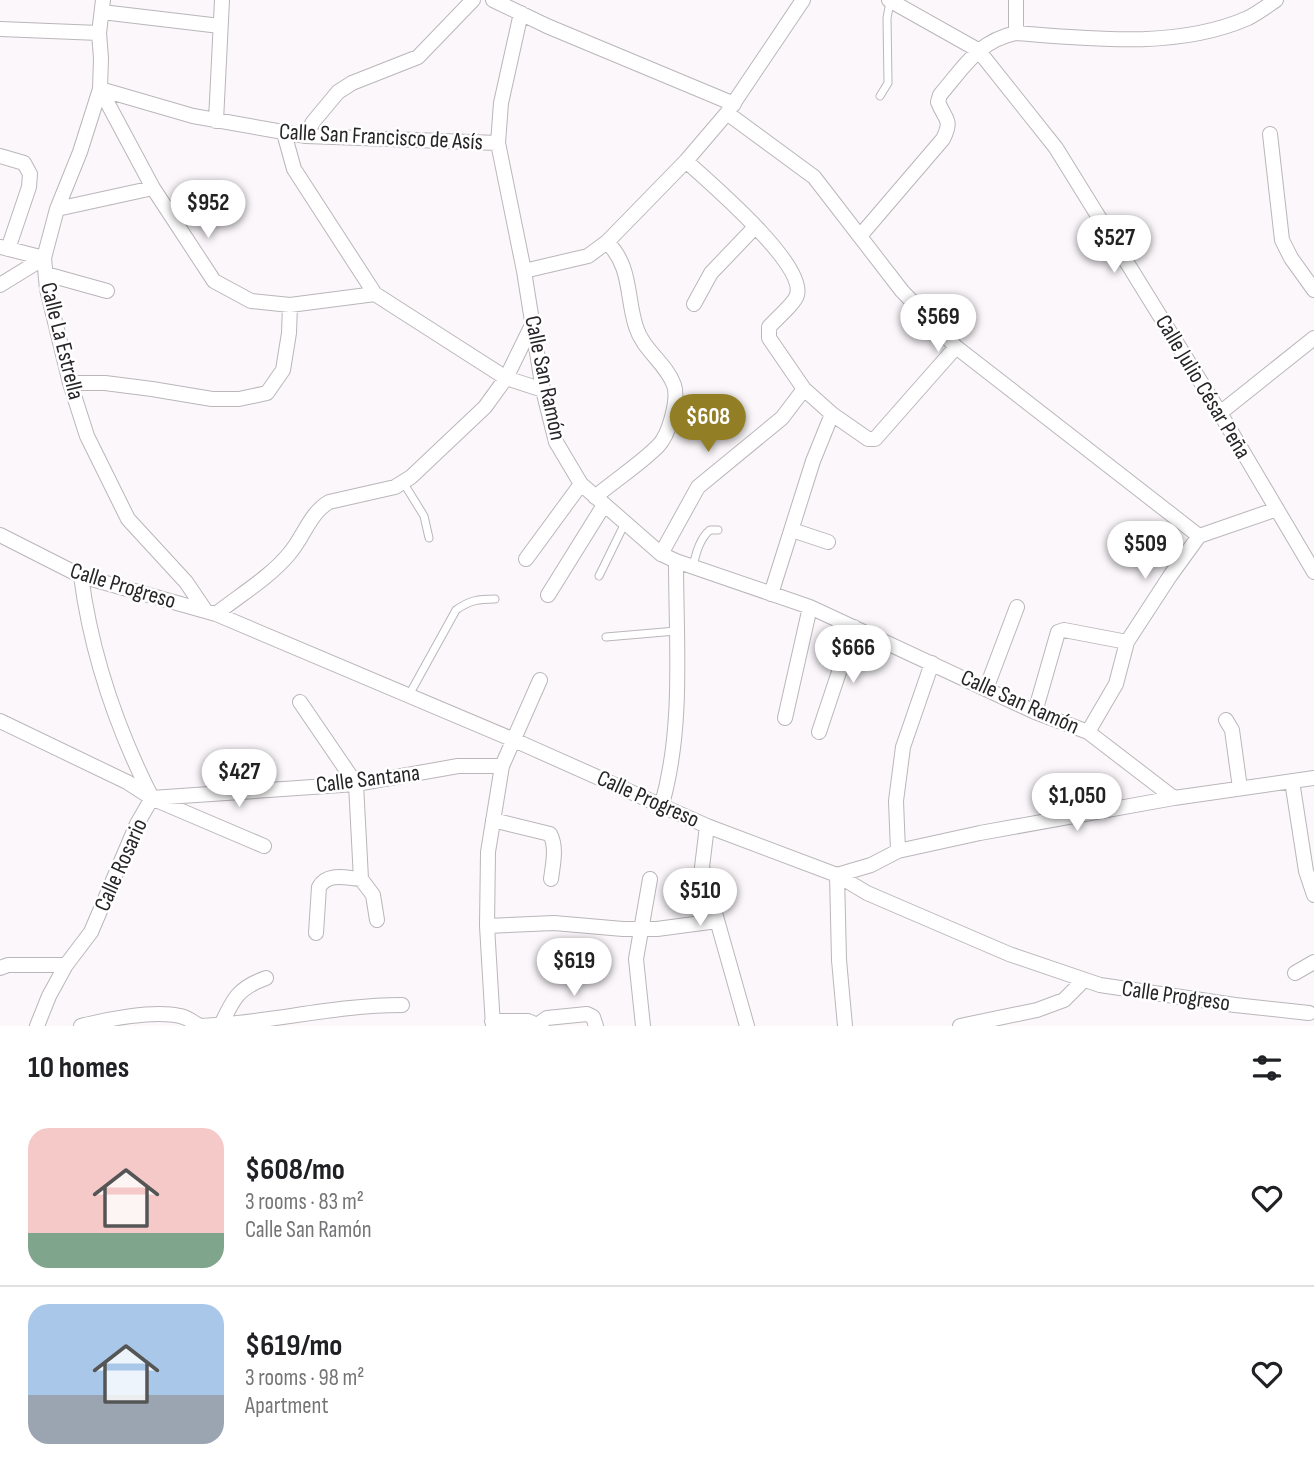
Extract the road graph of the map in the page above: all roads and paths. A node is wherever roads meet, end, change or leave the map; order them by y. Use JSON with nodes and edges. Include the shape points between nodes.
{"nodes":[{"id":1,"x":222,"y":0,"type":"edge"},
{"id":2,"x":473,"y":0,"type":"edge"},
{"id":3,"x":803,"y":0,"type":"edge"},
{"id":4,"x":1016,"y":0,"type":"edge"},
{"id":5,"x":1276,"y":0,"type":"edge"},
{"id":6,"x":495,"y":1,"type":"edge"},
{"id":7,"x":889,"y":1,"type":"edge"},
{"id":8,"x":102,"y":6,"type":"edge"},
{"id":9,"x":521,"y":13,"type":"junction"},
{"id":10,"x":219,"y":26,"type":"junction"},
{"id":11,"x":0,"y":29,"type":"edge"},
{"id":12,"x":99,"y":33,"type":"junction"},
{"id":13,"x":1016,"y":33,"type":"junction"},
{"id":14,"x":978,"y":50,"type":"junction"},
{"id":15,"x":100,"y":89,"type":"junction"},
{"id":16,"x":880,"y":96,"type":"dead end"},
{"id":17,"x":730,"y":108,"type":"junction"},
{"id":18,"x":216,"y":121,"type":"junction"},
{"id":19,"x":284,"y":133,"type":"junction"},
{"id":20,"x":1270,"y":134,"type":"dead end"},
{"id":21,"x":306,"y":136,"type":"junction"},
{"id":22,"x":498,"y":143,"type":"junction"},
{"id":23,"x":0,"y":156,"type":"edge"},
{"id":24,"x":686,"y":161,"type":"junction"},
{"id":25,"x":153,"y":188,"type":"junction"},
{"id":26,"x":57,"y":209,"type":"junction"},
{"id":27,"x":755,"y":227,"type":"junction"},
{"id":28,"x":860,"y":236,"type":"junction"},
{"id":29,"x":607,"y":242,"type":"junction"},
{"id":30,"x":4,"y":248,"type":"edge"},
{"id":31,"x":44,"y":258,"type":"junction"},
{"id":32,"x":524,"y":271,"type":"junction"},
{"id":33,"x":46,"y":274,"type":"junction"},
{"id":34,"x":0,"y":285,"type":"edge"},
{"id":35,"x":1314,"y":290,"type":"edge"},
{"id":36,"x":107,"y":291,"type":"dead end"},
{"id":37,"x":375,"y":294,"type":"junction"},
{"id":38,"x":694,"y":304,"type":"dead end"},
{"id":39,"x":290,"y":305,"type":"junction"},
{"id":40,"x":533,"y":323,"type":"junction"},
{"id":41,"x":1314,"y":338,"type":"edge"},
{"id":42,"x":956,"y":347,"type":"junction"},
{"id":43,"x":506,"y":378,"type":"junction"},
{"id":44,"x":71,"y":383,"type":"junction"},
{"id":45,"x":804,"y":389,"type":"junction"},
{"id":46,"x":544,"y":390,"type":"junction"},
{"id":47,"x":1220,"y":413,"type":"junction"},
{"id":48,"x":832,"y":414,"type":"junction"},
{"id":49,"x":403,"y":482,"type":"junction"},
{"id":50,"x":581,"y":484,"type":"junction"},
{"id":51,"x":600,"y":501,"type":"junction"},
{"id":52,"x":1277,"y":509,"type":"junction"},
{"id":53,"x":625,"y":523,"type":"junction"},
{"id":54,"x":718,"y":530,"type":"dead end"},
{"id":55,"x":792,"y":530,"type":"junction"},
{"id":56,"x":0,"y":535,"type":"edge"},
{"id":57,"x":1199,"y":536,"type":"junction"},
{"id":58,"x":429,"y":538,"type":"dead end"},
{"id":59,"x":828,"y":542,"type":"dead end"},
{"id":60,"x":661,"y":554,"type":"junction"},
{"id":61,"x":526,"y":559,"type":"dead end"},
{"id":62,"x":676,"y":561,"type":"junction"},
{"id":63,"x":693,"y":567,"type":"junction"},
{"id":64,"x":1314,"y":572,"type":"edge"},
{"id":65,"x":81,"y":576,"type":"junction"},
{"id":66,"x":599,"y":576,"type":"dead end"},
{"id":67,"x":772,"y":594,"type":"junction"},
{"id":68,"x":548,"y":595,"type":"dead end"},
{"id":69,"x":495,"y":598,"type":"dead end"},
{"id":70,"x":810,"y":607,"type":"junction"},
{"id":71,"x":1017,"y":607,"type":"dead end"},
{"id":72,"x":211,"y":612,"type":"junction"},
{"id":73,"x":854,"y":627,"type":"junction"},
{"id":74,"x":676,"y":631,"type":"junction"},
{"id":75,"x":606,"y":637,"type":"dead end"},
{"id":76,"x":1127,"y":642,"type":"junction"},
{"id":77,"x":932,"y":663,"type":"junction"},
{"id":78,"x":540,"y":680,"type":"dead end"},
{"id":79,"x":986,"y":688,"type":"junction"},
{"id":80,"x":409,"y":696,"type":"junction"},
{"id":81,"x":300,"y":702,"type":"dead end"},
{"id":82,"x":1035,"y":712,"type":"junction"},
{"id":83,"x":785,"y":718,"type":"dead end"},
{"id":84,"x":1226,"y":720,"type":"dead end"},
{"id":85,"x":0,"y":721,"type":"edge"},
{"id":86,"x":819,"y":732,"type":"dead end"},
{"id":87,"x":1088,"y":732,"type":"junction"},
{"id":88,"x":514,"y":740,"type":"junction"},
{"id":89,"x":502,"y":766,"type":"junction"},
{"id":90,"x":1314,"y":778,"type":"edge"},
{"id":91,"x":1292,"y":781,"type":"junction"},
{"id":92,"x":356,"y":784,"type":"junction"},
{"id":93,"x":1240,"y":788,"type":"junction"},
{"id":94,"x":152,"y":798,"type":"junction"},
{"id":95,"x":1174,"y":798,"type":"junction"},
{"id":96,"x":662,"y":804,"type":"junction"},
{"id":97,"x":494,"y":820,"type":"junction"},
{"id":98,"x":707,"y":826,"type":"junction"},
{"id":99,"x":264,"y":845,"type":"dead end"},
{"id":100,"x":898,"y":851,"type":"junction"},
{"id":101,"x":837,"y":874,"type":"junction"},
{"id":102,"x":551,"y":878,"type":"dead end"},
{"id":103,"x":361,"y":879,"type":"junction"},
{"id":104,"x":650,"y":879,"type":"dead end"},
{"id":105,"x":1314,"y":895,"type":"edge"},
{"id":106,"x":377,"y":920,"type":"dead end"},
{"id":107,"x":717,"y":921,"type":"junction"},
{"id":108,"x":487,"y":926,"type":"junction"},
{"id":109,"x":640,"y":929,"type":"junction"},
{"id":110,"x":316,"y":933,"type":"dead end"},
{"id":111,"x":1314,"y":962,"type":"edge"},
{"id":112,"x":66,"y":965,"type":"junction"},
{"id":113,"x":0,"y":968,"type":"edge"},
{"id":114,"x":1295,"y":973,"type":"dead end"},
{"id":115,"x":266,"y":978,"type":"dead end"},
{"id":116,"x":1084,"y":980,"type":"junction"},
{"id":117,"x":402,"y":1005,"type":"dead end"},
{"id":118,"x":1312,"y":1014,"type":"edge"},
{"id":119,"x":110,"y":1022,"type":"edge"},
{"id":120,"x":493,"y":1023,"type":"edge"},
{"id":121,"x":221,"y":1025,"type":"edge"},
{"id":122,"x":37,"y":1026,"type":"edge"},
{"id":123,"x":82,"y":1026,"type":"edge"},
{"id":124,"x":200,"y":1026,"type":"edge"},
{"id":125,"x":537,"y":1026,"type":"edge"},
{"id":126,"x":596,"y":1026,"type":"edge"},
{"id":127,"x":643,"y":1026,"type":"edge"},
{"id":128,"x":747,"y":1026,"type":"edge"},
{"id":129,"x":845,"y":1026,"type":"edge"},
{"id":130,"x":960,"y":1026,"type":"edge"}],
"edges":[{"from":1,"to":10,"type":"street"},
{"from":2,"to":21,"type":"street","via":[[418,57],[338,92]]},
{"from":3,"to":17,"type":"street"},
{"from":4,"to":13,"type":"street"},
{"from":5,"to":13,"type":"street","via":[[1249,18],[1198,33],[1139,40]]},
{"from":6,"to":9,"type":"street"},
{"from":7,"to":14,"type":"street","name":"Calle Julio César Peña"},
{"from":7,"to":16,"type":"lane","via":[[888,83]]},
{"from":8,"to":10,"type":"street"},
{"from":8,"to":12,"type":"street","name":"Calle La Estrella"},
{"from":9,"to":17,"type":"street"},
{"from":9,"to":22,"type":"street","name":"Calle San Ramón","via":[[501,103]]},
{"from":10,"to":18,"type":"street"},
{"from":11,"to":12,"type":"street"},
{"from":12,"to":15,"type":"street","name":"Calle La Estrella"},
{"from":13,"to":14,"type":"street","via":[[998,37]]},
{"from":14,"to":28,"type":"street","via":[[940,95],[938,102],[949,120],[943,139]]},
{"from":14,"to":47,"type":"street","name":"Calle Julio César Peña","via":[[1056,148]]},
{"from":15,"to":18,"type":"street","name":"Calle San Francisco de Asís"},
{"from":15,"to":25,"type":"street"},
{"from":15,"to":26,"type":"street","name":"Calle La Estrella"},
{"from":17,"to":24,"type":"street"},
{"from":17,"to":28,"type":"street","via":[[814,177]]},
{"from":18,"to":19,"type":"street","name":"Calle San Francisco de Asís"},
{"from":19,"to":21,"type":"street","name":"Calle San Francisco de Asís"},
{"from":19,"to":37,"type":"street","via":[[294,169]]},
{"from":20,"to":35,"type":"street","via":[[1282,240]]},
{"from":21,"to":22,"type":"street","name":"Calle San Francisco de Asís"},
{"from":22,"to":32,"type":"street","name":"Calle San Ramón"},
{"from":23,"to":30,"type":"street","via":[[24,163],[30,174]]},
{"from":24,"to":27,"type":"street"},
{"from":24,"to":29,"type":"street"},
{"from":25,"to":26,"type":"street"},
{"from":25,"to":39,"type":"street","via":[[214,281],[251,301]]},
{"from":26,"to":31,"type":"street","name":"Calle La Estrella"},
{"from":27,"to":38,"type":"street","via":[[711,273]]},
{"from":27,"to":45,"type":"street","via":[[785,259],[798,288],[797,298],[769,327],[769,338]]},
{"from":28,"to":42,"type":"street","via":[[902,291]]},
{"from":29,"to":32,"type":"street","via":[[588,256]]},
{"from":29,"to":51,"type":"street","via":[[622,260],[638,335],[669,376],[675,399],[662,441]]},
{"from":30,"to":31,"type":"street"},
{"from":31,"to":33,"type":"street","name":"Calle La Estrella"},
{"from":31,"to":34,"type":"street"},
{"from":32,"to":40,"type":"street","name":"Calle San Ramón"},
{"from":33,"to":36,"type":"street"},
{"from":33,"to":44,"type":"street","name":"Calle La Estrella"},
{"from":37,"to":39,"type":"street"},
{"from":37,"to":43,"type":"street"},
{"from":39,"to":44,"type":"street","via":[[284,370],[267,393],[212,400],[105,383]]},
{"from":40,"to":43,"type":"street"},
{"from":40,"to":46,"type":"street","name":"Calle San Ramón"},
{"from":41,"to":47,"type":"street"},
{"from":42,"to":48,"type":"street","via":[[875,439],[868,439]]},
{"from":42,"to":57,"type":"street"},
{"from":43,"to":46,"type":"street"},
{"from":43,"to":49,"type":"street","via":[[485,407]]},
{"from":44,"to":72,"type":"street","name":"Calle La Estrella","via":[[87,436],[128,519]]},
{"from":45,"to":48,"type":"street"},
{"from":45,"to":60,"type":"street","via":[[782,418],[698,486]]},
{"from":46,"to":50,"type":"street","name":"Calle San Ramón","via":[[556,442]]},
{"from":47,"to":52,"type":"street","name":"Calle Julio César Peña"},
{"from":48,"to":55,"type":"street"},
{"from":49,"to":58,"type":"lane","via":[[424,516]]},
{"from":49,"to":72,"type":"street","via":[[322,506],[284,559]]},
{"from":50,"to":51,"type":"street","name":"Calle San Ramón"},
{"from":50,"to":61,"type":"street"},
{"from":51,"to":53,"type":"street","name":"Calle San Ramón"},
{"from":51,"to":68,"type":"street"},
{"from":52,"to":57,"type":"street"},
{"from":52,"to":64,"type":"street","name":"Calle Julio César Peña"},
{"from":53,"to":60,"type":"street","name":"Calle San Ramón"},
{"from":53,"to":66,"type":"lane"},
{"from":54,"to":63,"type":"lane","via":[[706,533]]},
{"from":55,"to":59,"type":"street"},
{"from":55,"to":67,"type":"street"},
{"from":56,"to":65,"type":"street","name":"Calle Progreso"},
{"from":57,"to":76,"type":"street"},
{"from":60,"to":62,"type":"street","name":"Calle San Ramón"},
{"from":62,"to":63,"type":"street","name":"Calle San Ramón"},
{"from":62,"to":74,"type":"street"},
{"from":63,"to":67,"type":"street","name":"Calle San Ramón"},
{"from":65,"to":72,"type":"street","name":"Calle Progreso"},
{"from":65,"to":94,"type":"street","name":"Calle Rosario","via":[[87,618],[108,688],[132,759]]},
{"from":67,"to":70,"type":"street","name":"Calle San Ramón"},
{"from":69,"to":80,"type":"lane","via":[[477,598],[456,610]]},
{"from":70,"to":73,"type":"street","name":"Calle San Ramón"},
{"from":70,"to":83,"type":"street"},
{"from":71,"to":79,"type":"street"},
{"from":72,"to":80,"type":"street","name":"Calle Progreso"},
{"from":73,"to":77,"type":"street","name":"Calle San Ramón"},
{"from":73,"to":86,"type":"street"},
{"from":74,"to":75,"type":"lane"},
{"from":74,"to":96,"type":"street","via":[[672,769]]},
{"from":76,"to":82,"type":"street","via":[[1058,632]]},
{"from":76,"to":87,"type":"street","via":[[1116,684]]},
{"from":77,"to":79,"type":"street","name":"Calle San Ramón"},
{"from":77,"to":100,"type":"street","via":[[903,747],[896,801]]},
{"from":78,"to":88,"type":"street"},
{"from":79,"to":82,"type":"street","name":"Calle San Ramón"},
{"from":80,"to":88,"type":"street","name":"Calle Progreso"},
{"from":81,"to":92,"type":"street"},
{"from":82,"to":87,"type":"street","name":"Calle San Ramón"},
{"from":84,"to":93,"type":"street","via":[[1232,730]]},
{"from":85,"to":94,"type":"street"},
{"from":87,"to":95,"type":"street","name":"Calle San Ramón"},
{"from":88,"to":89,"type":"street"},
{"from":88,"to":96,"type":"street","name":"Calle Progreso"},
{"from":89,"to":92,"type":"street","name":"Calle Santana","via":[[458,766]]},
{"from":89,"to":97,"type":"street"},
{"from":90,"to":91,"type":"street"},
{"from":91,"to":93,"type":"street"},
{"from":91,"to":105,"type":"street"},
{"from":92,"to":94,"type":"street","name":"Calle Santana"},
{"from":92,"to":103,"type":"street"},
{"from":93,"to":95,"type":"street"},
{"from":94,"to":99,"type":"street"},
{"from":94,"to":112,"type":"street","name":"Calle Rosario","via":[[91,932]]},
{"from":95,"to":100,"type":"street"},
{"from":96,"to":98,"type":"street","name":"Calle Progreso"},
{"from":97,"to":102,"type":"street","via":[[550,834],[554,850]]},
{"from":97,"to":108,"type":"street","via":[[488,852]]},
{"from":98,"to":101,"type":"street","name":"Calle Progreso"},
{"from":98,"to":107,"type":"street","via":[[702,867]]},
{"from":100,"to":101,"type":"street"},
{"from":101,"to":116,"type":"street","name":"Calle Progreso","via":[[867,894]]},
{"from":101,"to":129,"type":"street"},
{"from":103,"to":106,"type":"street","via":[[373,895]]},
{"from":103,"to":110,"type":"street","via":[[330,877],[322,882]]},
{"from":104,"to":109,"type":"street"},
{"from":107,"to":109,"type":"street"},
{"from":107,"to":128,"type":"street"},
{"from":108,"to":109,"type":"street","via":[[554,923]]},
{"from":108,"to":120,"type":"street"},
{"from":109,"to":127,"type":"street","via":[[636,959]]},
{"from":111,"to":114,"type":"street"},
{"from":112,"to":113,"type":"street"},
{"from":112,"to":122,"type":"street","name":"Calle Rosario"},
{"from":115,"to":121,"type":"street","via":[[237,995]]},
{"from":116,"to":118,"type":"street","name":"Calle Progreso"},
{"from":116,"to":130,"type":"street","via":[[1064,1000]]},
{"from":117,"to":121,"type":"street","via":[[363,1005]]},
{"from":119,"to":123,"type":"street"},
{"from":119,"to":124,"type":"street","via":[[181,1016]]},
{"from":120,"to":125,"type":"street","via":[[528,1021]]},
{"from":121,"to":124,"type":"street"},
{"from":125,"to":126,"type":"street","via":[[547,1018],[587,1014]]}]}
